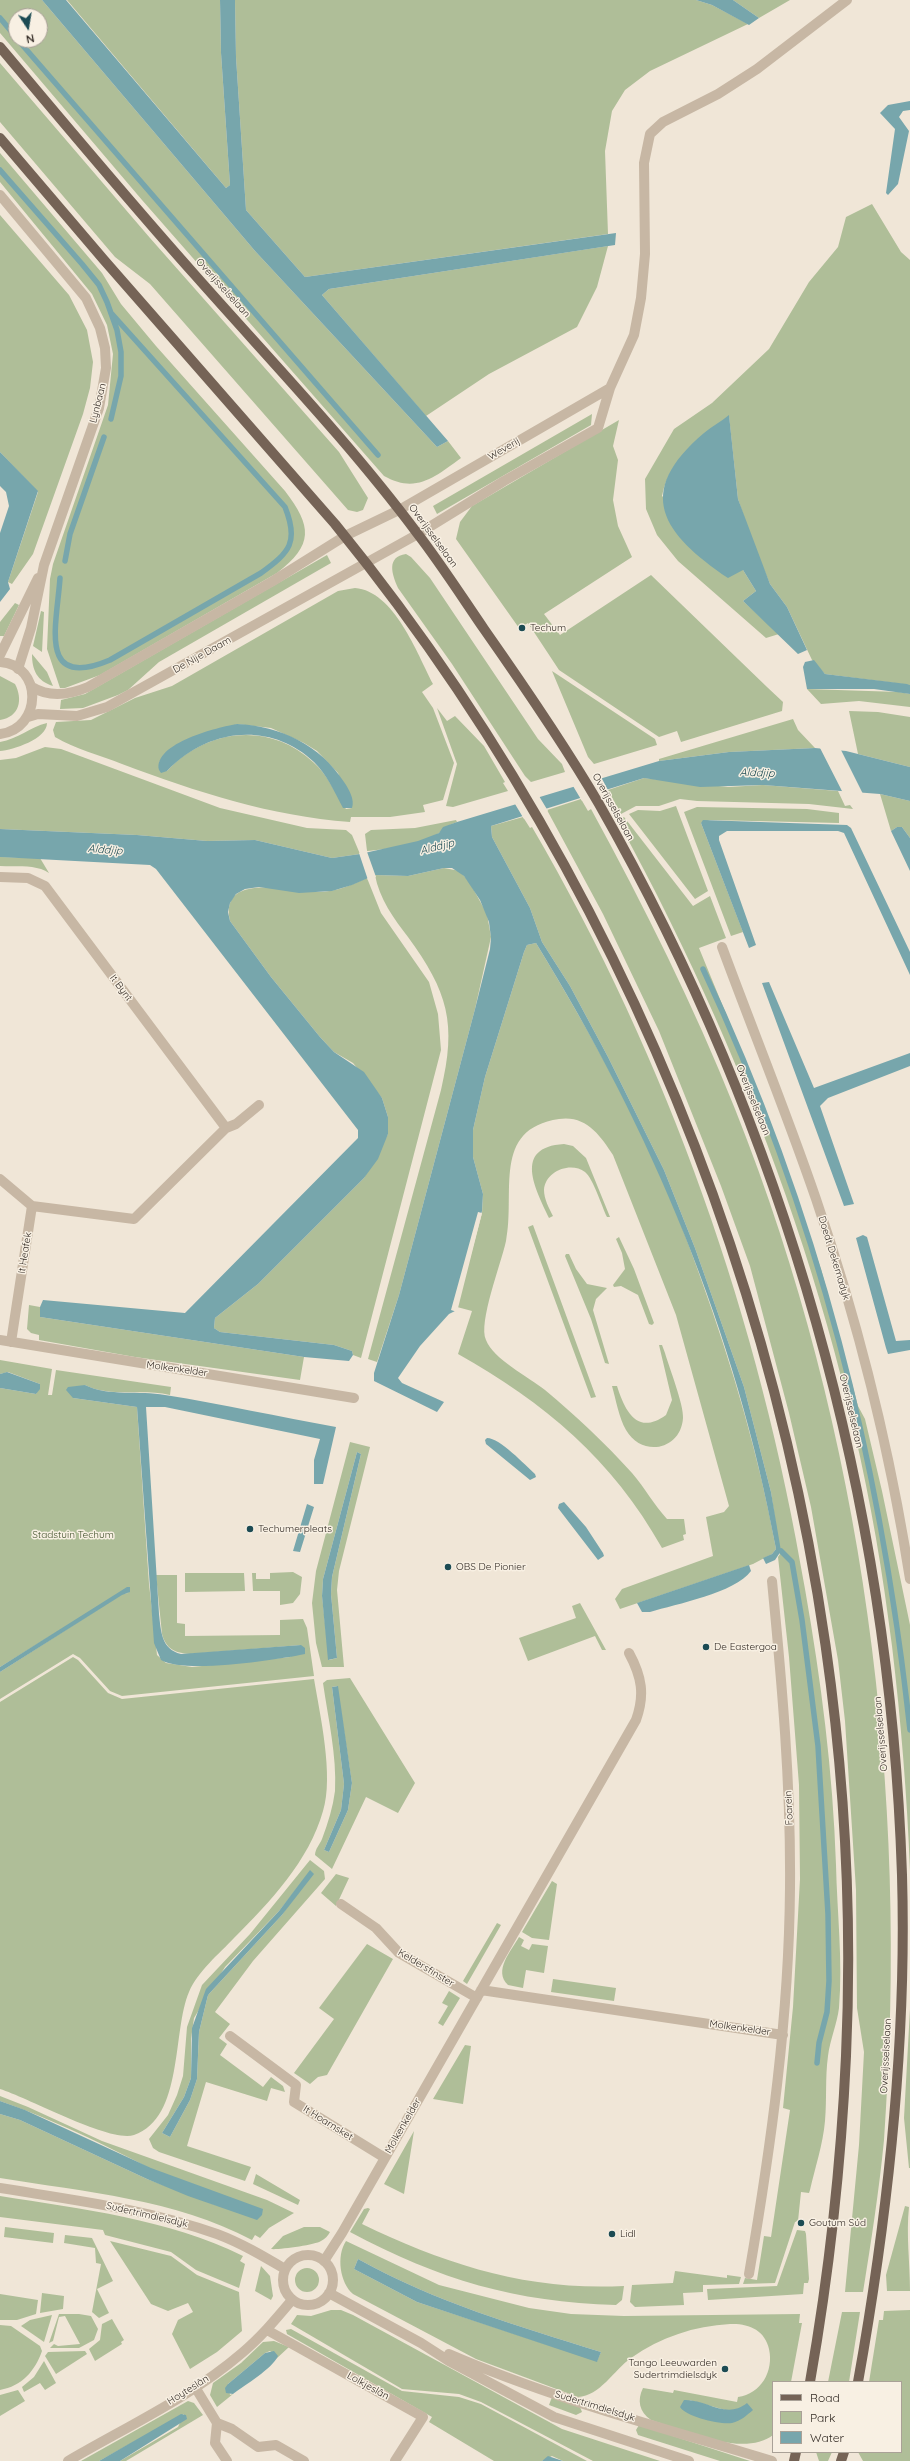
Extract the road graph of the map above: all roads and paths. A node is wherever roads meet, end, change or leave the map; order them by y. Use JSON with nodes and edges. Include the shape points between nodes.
{"nodes":[{"id":1,"x":847,"y":0,"type":"edge"},
{"id":2,"x":0,"y":47,"type":"edge"},
{"id":3,"x":0,"y":138,"type":"edge"},
{"id":4,"x":0,"y":195,"type":"edge"},
{"id":5,"x":610,"y":388,"type":"junction"},
{"id":6,"x":399,"y":510,"type":"junction"},
{"id":7,"x":418,"y":534,"type":"junction"},
{"id":8,"x":345,"y":536,"type":"junction"},
{"id":9,"x":366,"y":563,"type":"junction"},
{"id":10,"x":44,"y":565,"type":"junction"},
{"id":11,"x":0,"y":655,"type":"edge"},
{"id":12,"x":0,"y":662,"type":"edge"},
{"id":13,"x":18,"y":669,"type":"junction"},
{"id":14,"x":32,"y":687,"type":"junction"},
{"id":15,"x":28,"y":717,"type":"junction"},
{"id":16,"x":0,"y":734,"type":"edge"},
{"id":17,"x":0,"y":877,"type":"edge"},
{"id":18,"x":722,"y":947,"type":"dead end"},
{"id":19,"x":259,"y":1105,"type":"dead end"},
{"id":20,"x":226,"y":1128,"type":"junction"},
{"id":21,"x":0,"y":1179,"type":"edge"},
{"id":22,"x":32,"y":1206,"type":"junction"},
{"id":23,"x":0,"y":1340,"type":"edge"},
{"id":24,"x":12,"y":1342,"type":"junction"},
{"id":25,"x":354,"y":1398,"type":"dead end"},
{"id":26,"x":910,"y":1579,"type":"edge"},
{"id":27,"x":772,"y":1581,"type":"dead end"},
{"id":28,"x":629,"y":1654,"type":"dead end"},
{"id":29,"x":341,"y":1904,"type":"dead end"},
{"id":30,"x":479,"y":1994,"type":"junction"},
{"id":31,"x":783,"y":2035,"type":"junction"},
{"id":32,"x":230,"y":2036,"type":"dead end"},
{"id":33,"x":385,"y":2158,"type":"junction"},
{"id":34,"x":0,"y":2188,"type":"edge"},
{"id":35,"x":324,"y":2260,"type":"junction"},
{"id":36,"x":285,"y":2268,"type":"junction"},
{"id":37,"x":749,"y":2274,"type":"dead end"},
{"id":38,"x":329,"y":2293,"type":"junction"},
{"id":39,"x":292,"y":2300,"type":"junction"},
{"id":40,"x":267,"y":2330,"type":"junction"},
{"id":41,"x":421,"y":2343,"type":"junction"},
{"id":42,"x":810,"y":2381,"type":"edge"},
{"id":43,"x":858,"y":2381,"type":"edge"},
{"id":44,"x":195,"y":2387,"type":"junction"},
{"id":45,"x":217,"y":2423,"type":"junction"},
{"id":46,"x":68,"y":2461,"type":"edge"},
{"id":47,"x":227,"y":2461,"type":"edge"},
{"id":48,"x":304,"y":2461,"type":"edge"},
{"id":49,"x":395,"y":2461,"type":"edge"},
{"id":50,"x":689,"y":2461,"type":"edge"},
{"id":51,"x":772,"y":2461,"type":"edge"}],
"edges":[{"from":1,"to":5,"type":"street","via":[[757,69],[718,94],[663,122],[650,134],[644,163],[645,246],[641,298],[634,335]]},
{"from":2,"to":6,"type":"main road","name":"Overijsselselaan","via":[[135,208],[334,432]]},
{"from":3,"to":8,"type":"main road"},
{"from":4,"to":10,"type":"street","name":"Lynbaan","via":[[86,298],[100,328],[105,348],[104,389],[99,408]]},
{"from":5,"to":6,"type":"street","name":"Weverij"},
{"from":5,"to":7,"type":"street","via":[[598,428],[504,481]]},
{"from":6,"to":7,"type":"main road","name":"Overijsselselaan"},
{"from":6,"to":8,"type":"street","name":"Weverij"},
{"from":7,"to":9,"type":"street","name":"De Nije Daam"},
{"from":7,"to":43,"type":"main road","name":"Overijsselselaan","via":[[573,761],[600,806],[664,928],[708,1022],[770,1175],[791,1237],[837,1401],[866,1534],[886,1662],[899,1807],[902,1881],[902,1965],[894,2137],[876,2281]]},
{"from":8,"to":9,"type":"main road"},
{"from":8,"to":14,"type":"street","via":[[273,581],[88,687],[76,692],[57,694],[41,692]]},
{"from":9,"to":15,"type":"street","name":"De Nije Daam","via":[[107,707],[76,716],[38,714]]},
{"from":9,"to":42,"type":"main road","via":[[452,681],[515,779],[594,919],[646,1029],[711,1189],[739,1270],[780,1415],[805,1531],[827,1662],[835,1722],[846,1889],[846,2055],[837,2196]]},
{"from":10,"to":11,"type":"street","name":"Lynbaan"},
{"from":10,"to":13,"type":"street","name":"Lynbaan","via":[[31,628]]},
{"from":12,"to":13,"type":"street"},
{"from":13,"to":14,"type":"street"},
{"from":14,"to":15,"type":"street","via":[[33,705]]},
{"from":15,"to":16,"type":"street","via":[[15,730]]},
{"from":17,"to":20,"type":"street","name":"It Bynt","via":[[28,878],[45,886]]},
{"from":18,"to":26,"type":"street","name":"Doedt Dekemadyk","via":[[797,1145],[851,1312],[887,1459]]},
{"from":19,"to":20,"type":"street","via":[[236,1124]]},
{"from":20,"to":22,"type":"street","via":[[134,1219]]},
{"from":21,"to":22,"type":"street"},
{"from":22,"to":24,"type":"street","name":"It Heafek"},
{"from":23,"to":24,"type":"street","name":"Molkenkelder"},
{"from":24,"to":25,"type":"street","name":"Molkenkelder"},
{"from":27,"to":31,"type":"street","name":"Foarein","via":[[785,1707],[790,1837]]},
{"from":28,"to":30,"type":"street","name":"Molkenkelder","via":[[638,1669],[642,1685],[642,1703],[636,1720]]},
{"from":29,"to":30,"type":"street","name":"Keldersfinster","via":[[376,1928],[399,1953]]},
{"from":30,"to":31,"type":"street","name":"Molkenkelder"},
{"from":30,"to":33,"type":"street","name":"Molkenkelder"},
{"from":31,"to":37,"type":"street","name":"Molkenkelder","via":[[767,2171]]},
{"from":32,"to":33,"type":"street","name":"It Hoarnsket","via":[[296,2085],[294,2102]]},
{"from":33,"to":35,"type":"street","name":"Molkenkelder"},
{"from":34,"to":36,"type":"street","name":"Sudertrimdielsdyk","via":[[132,2210],[178,2221],[219,2235]]},
{"from":35,"to":36,"type":"street","via":[[314,2255],[302,2255],[292,2260]]},
{"from":35,"to":38,"type":"street","via":[[332,2276]]},
{"from":36,"to":39,"type":"street","via":[[283,2285]]},
{"from":38,"to":39,"type":"street","via":[[322,2300],[312,2304]]},
{"from":38,"to":41,"type":"street","name":"Sudertrimdielsdyk"},
{"from":39,"to":40,"type":"street","name":"Hoyteslân"},
{"from":40,"to":44,"type":"street","name":"Hoyteslân","via":[[226,2366]]},
{"from":40,"to":49,"type":"street","name":"Lolkjeslân","via":[[423,2417]]},
{"from":41,"to":50,"type":"street","name":"Sudertrimdielsdyk","via":[[449,2361],[554,2417]]},
{"from":41,"to":51,"type":"street","name":"Sudertrimdielsdyk","via":[[480,2368],[550,2392]]},
{"from":44,"to":45,"type":"street"},
{"from":44,"to":46,"type":"street","name":"Hoyteslân"},
{"from":45,"to":47,"type":"street","via":[[215,2443]]},
{"from":45,"to":48,"type":"street","via":[[232,2429],[258,2448],[276,2444]]}]}
